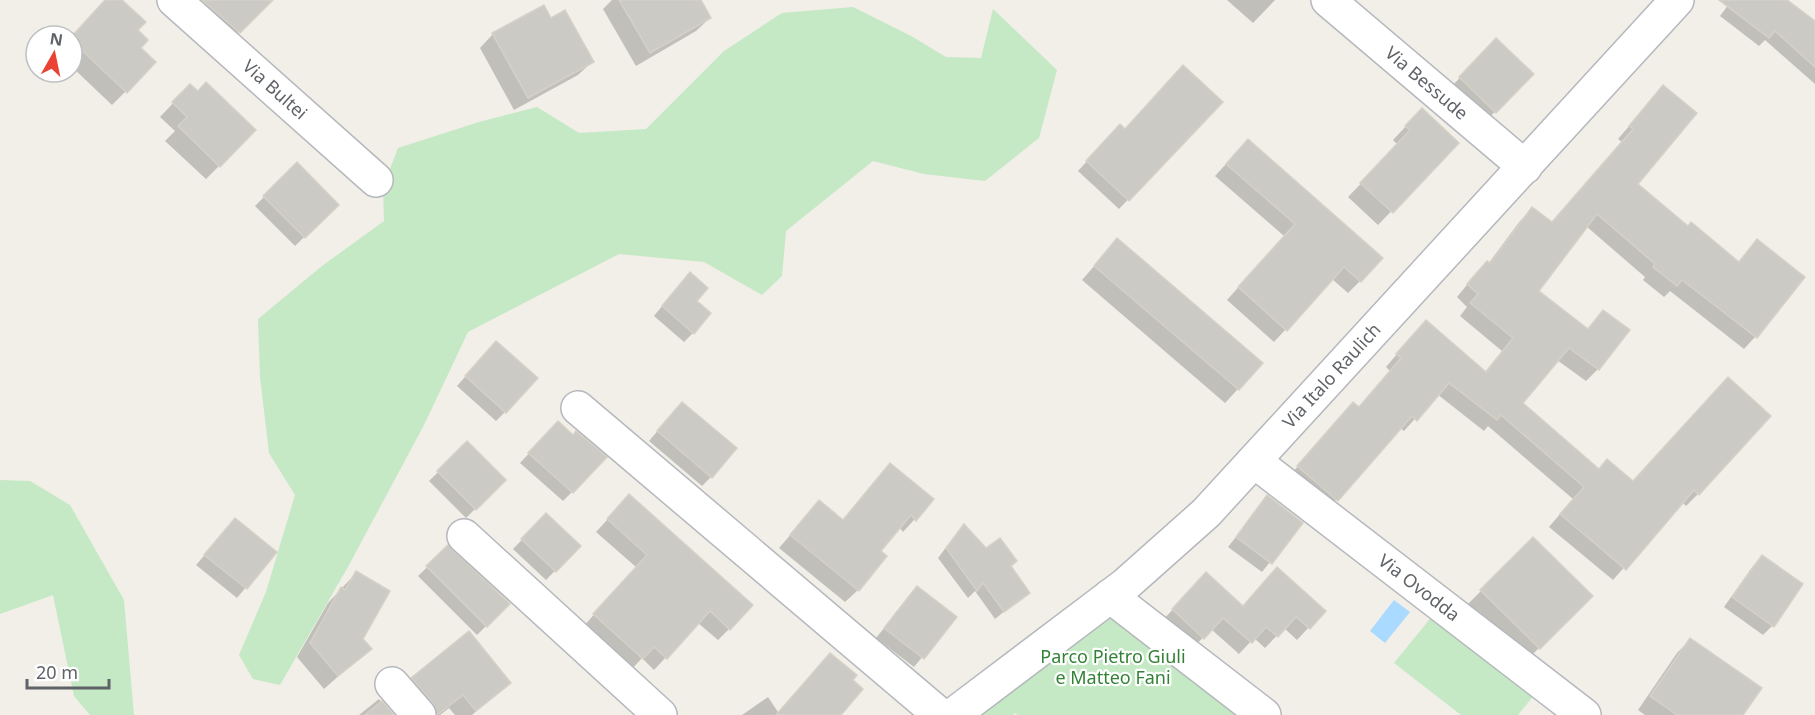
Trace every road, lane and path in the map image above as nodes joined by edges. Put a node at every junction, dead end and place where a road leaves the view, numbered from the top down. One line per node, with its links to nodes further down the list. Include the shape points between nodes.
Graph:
1 (174, 0): 5 (street, Via Bultei)
2 (1328, 0): 4 (street, Via Bessude)
3 (1677, 0): 4 (street, Via Italo Raulich)
4 (1525, 167): 7 (street, Via Italo Raulich)
5 (376, 180)
6 (578, 408): 13 (street)
7 (1254, 461): 9 (street, Via Italo Raulich, via 1179,538); 16 (street, Via Ovodda)
8 (464, 536): 12 (street)
9 (1110, 596): 14 (street, Via Italo Raulich); 15 (street)
10 (392, 684): 11 (street)
11 (418, 715)
12 (660, 715)
13 (940, 715)
14 (953, 715)
15 (1263, 715)
16 (1584, 715)

